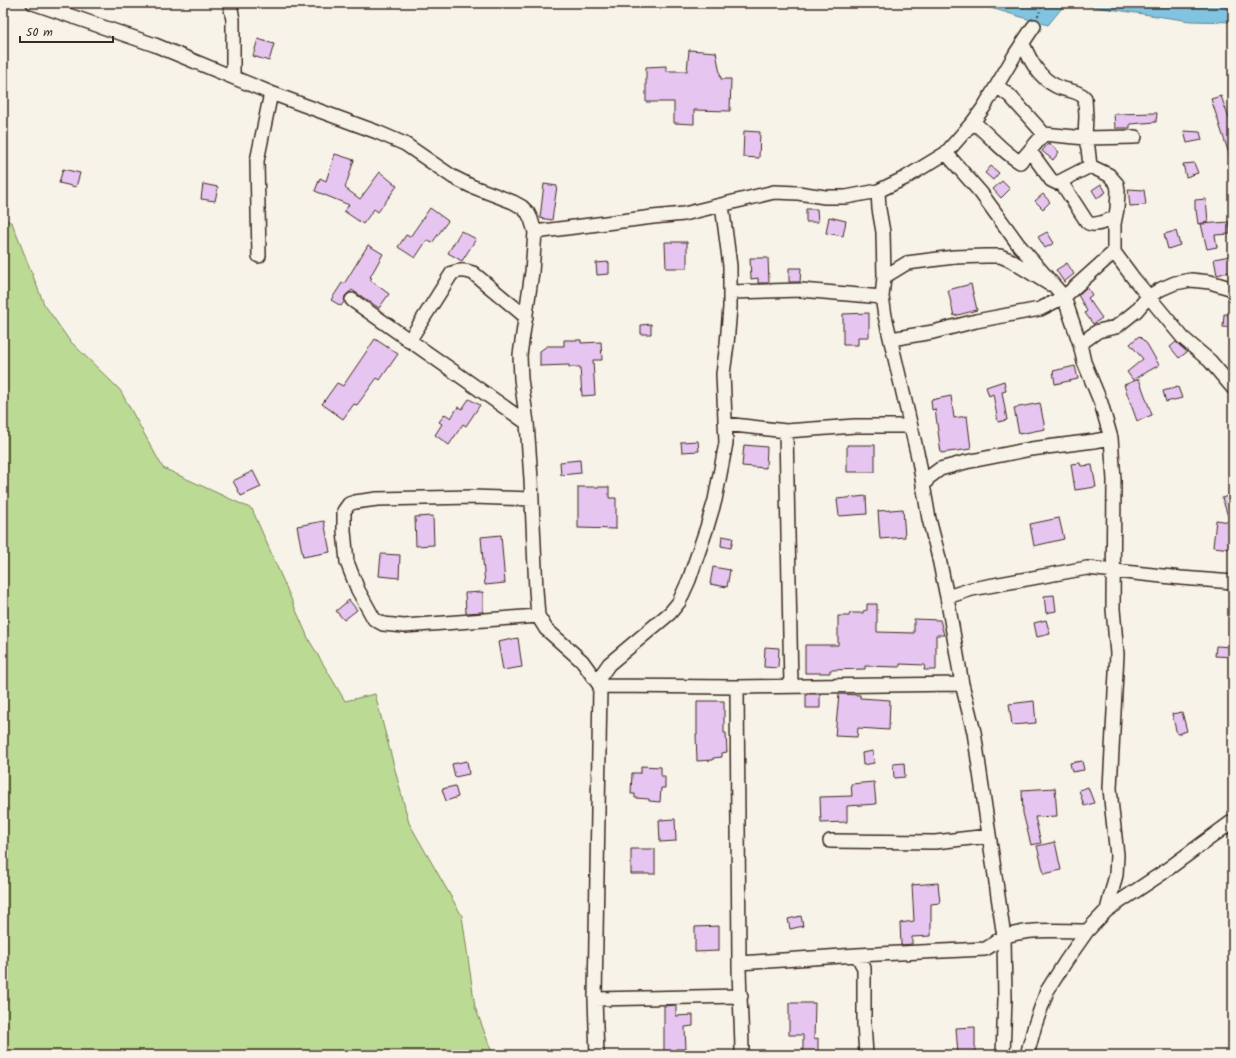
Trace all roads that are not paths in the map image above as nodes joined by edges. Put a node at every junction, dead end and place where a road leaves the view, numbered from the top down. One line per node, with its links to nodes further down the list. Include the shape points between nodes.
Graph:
1 (33, 3): 5 (street, via 155,45)
2 (230, 3): 5 (street, via 233,20)
3 (1034, 26): 4 (street)
4 (1023, 44): 6 (street); 11 (street, via 1038,72 1056,86 1085,98)
5 (233, 76): 7 (street)
6 (997, 86): 8 (street); 9 (street, via 1010,96)
7 (271, 92): 19 (street, via 404,144 453,177 522,207 531,219); 21 (street, via 257,161)
8 (974, 122): 12 (street, via 1004,151 1020,162); 13 (street)
9 (1044, 134): 11 (street); 12 (street)
10 (1135, 137): 11 (street)
11 (1085, 138): 14 (street)
12 (1030, 151): 15 (street, via 1051,180)
13 (946, 153): 16 (street); 23 (street)
14 (1090, 166): 15 (street); 18 (street, via 1109,174 1117,184)
15 (1061, 182): 18 (street, via 1087,222 1095,224)
16 (878, 191): 17 (street, via 846,197 774,192); 22 (street, via 883,232)
17 (722, 205): 19 (street, via 684,214); 25 (street, via 730,266)
18 (1115, 218): 20 (street)
19 (535, 232): 30 (street)
20 (1114, 252): 26 (street); 27 (street)
21 (259, 256)
22 (884, 277): 23 (street, via 907,263 954,257 1000,256 1046,283); 28 (street)
23 (1054, 285): 26 (street)
24 (1233, 290): 27 (street, via 1210,282 1191,280 1175,283)
25 (730, 292): 28 (street, via 801,290); 36 (street, via 723,374)
26 (1064, 296): 31 (street, via 1040,309); 33 (street)
27 (1148, 296): 33 (street, via 1125,321 1116,327 1098,331); 34 (street, via 1183,338 1210,361)
28 (882, 297): 31 (street)
29 (352, 300): 32 (street)
30 (526, 317): 32 (street, via 473,273 459,270 452,273); 35 (street, via 520,361)
31 (891, 339): 37 (street)
32 (409, 341): 35 (street)
33 (1080, 344): 39 (street)
34 (1233, 388)
35 (527, 423): 41 (street)
36 (725, 424): 38 (street); 46 (street, via 726,443 715,500 689,580 679,602 670,613 609,664)
37 (910, 426): 38 (street, via 855,426); 40 (street)
38 (786, 431): 48 (street)
39 (1111, 438): 40 (street, via 1031,449 940,469 928,478); 42 (street, via 1114,480)
40 (923, 488): 44 (street)
41 (532, 499): 45 (street); 45 (street, via 473,497 377,499 355,502 349,504 344,511 344,531 347,562 358,590 374,619 382,624 404,626)
42 (1114, 571): 43 (street); 44 (street, via 1088,568 972,589); 53 (street, via 1113,609 1117,654 1110,788 1118,855)
43 (1233, 582)
44 (947, 597): 47 (street)
45 (538, 616): 46 (street, via 546,629 582,661)
46 (598, 683): 49 (street); 59 (street)
47 (962, 684): 48 (street); 51 (street, via 974,732)
48 (791, 686): 49 (street)
49 (736, 687): 57 (street)
50 (1233, 821): 53 (street)
51 (989, 836): 52 (street, via 935,842); 55 (street)
52 (830, 841)
53 (1107, 910): 54 (street)
54 (1087, 931): 55 (street, via 1035,931); 64 (street, via 1047,991)
55 (1004, 937): 56 (street, via 985,949); 63 (street)
56 (857, 955): 57 (street); 62 (street, via 864,968)
57 (739, 963): 58 (street)
58 (741, 996): 59 (street); 61 (street)
59 (595, 999): 60 (street)
60 (597, 1055)
61 (742, 1055)
62 (866, 1055)
63 (1003, 1055)
64 (1027, 1055)

